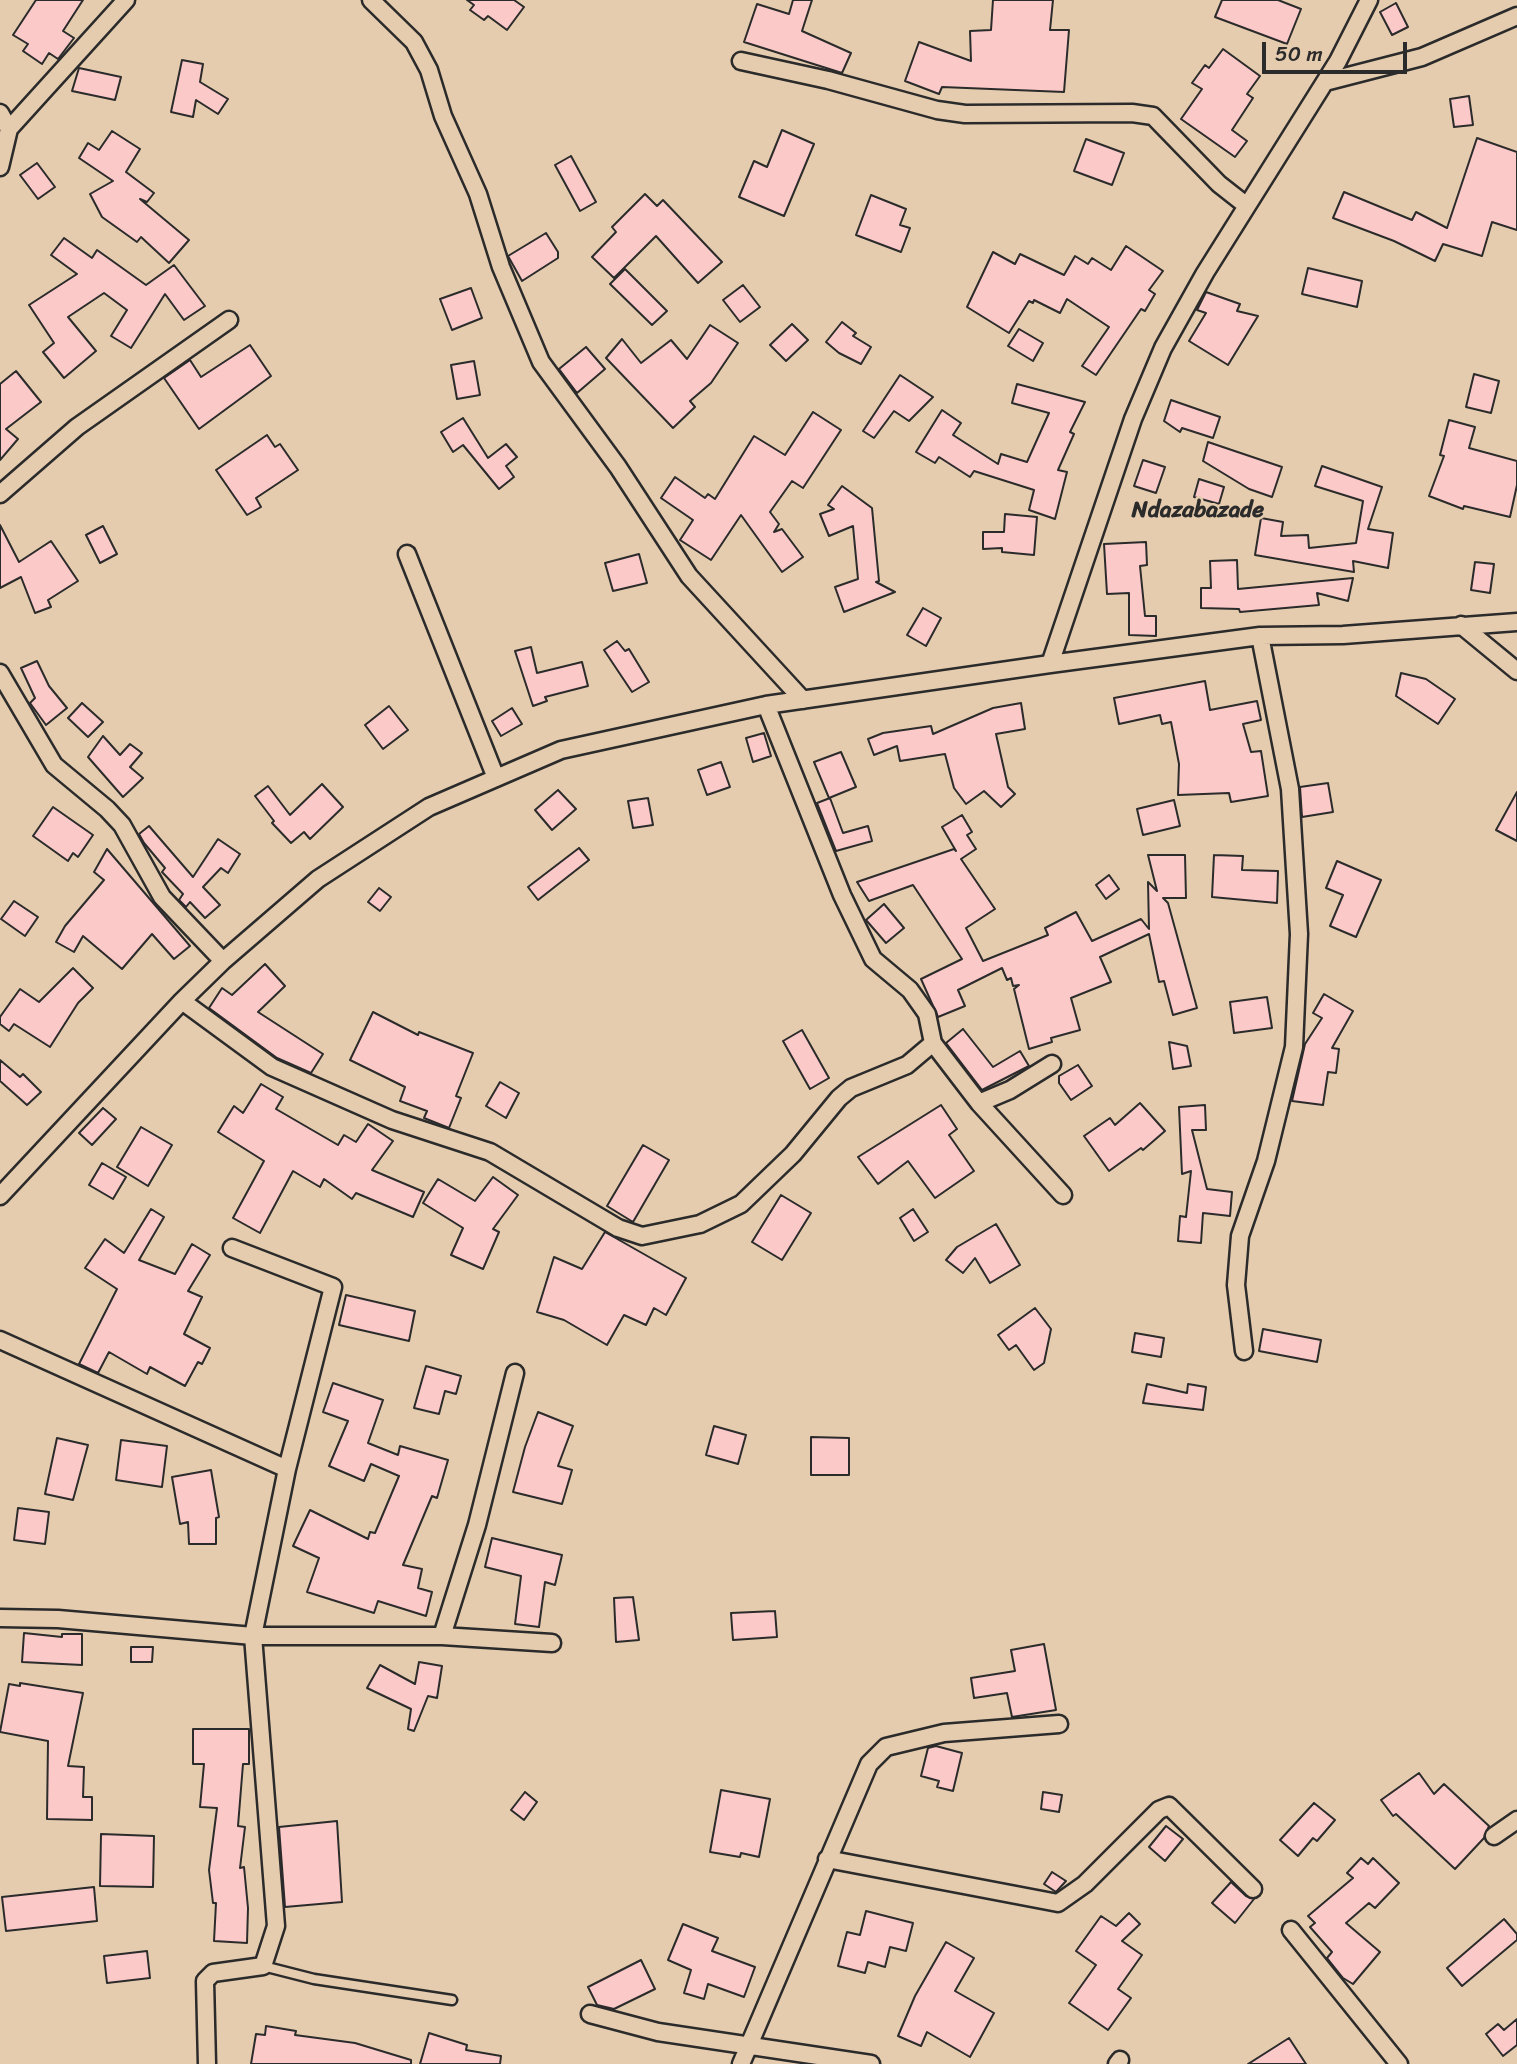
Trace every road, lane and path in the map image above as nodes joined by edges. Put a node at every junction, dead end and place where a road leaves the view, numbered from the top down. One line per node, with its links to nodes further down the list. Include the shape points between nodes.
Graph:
1 (126, 0): 8 (street)
2 (371, 0): 20 (street, via 414,42 429,71 541,362 618,467 689,576)
3 (1369, 0): 6 (street)
4 (1517, 16): 6 (street, via 1422,57)
5 (741, 61): 10 (street, via 965,114 1153,116)
6 (1325, 82): 10 (street)
7 (0, 113): 8 (street)
8 (9, 129): 9 (street)
9 (0, 167)
10 (1247, 206): 17 (street, via 1181,316 1143,395)
11 (229, 320): 12 (street, via 77,427)
12 (0, 494)
13 (407, 554): 22 (street)
14 (1517, 622): 15 (street)
15 (1461, 625): 16 (street, via 1343,635); 18 (street)
16 (1260, 636): 17 (street); 32 (street, via 1290,789 1299,934 1294,1046 1266,1161 1240,1236 1236,1285)
17 (1050, 664): 20 (street)
18 (1517, 671)
19 (0, 673): 23 (street, via 54,765 122,825 162,897)
20 (803, 700): 21 (street)
21 (766, 705): 22 (street, via 561,750); 25 (street, via 836,882 873,959 910,990 927,1014)
22 (496, 778): 23 (street, via 429,807 318,879)
23 (223, 961): 24 (street)
24 (182, 1001): 25 (street, via 272,1067 392,1120 490,1152 618,1228 642,1236 700,1224 741,1204 793,1154 839,1098 851,1088 907,1065); 29 (street)
25 (933, 1043): 27 (street)
26 (1052, 1064): 27 (street)
27 (979, 1103): 28 (street)
28 (1063, 1195)
29 (0, 1196)
30 (232, 1248): 34 (street, via 333,1287)
31 (0, 1340): 34 (street)
32 (1244, 1351)
33 (515, 1373): 37 (street, via 477,1525)
34 (287, 1469): 36 (street)
35 (0, 1618): 36 (street)
36 (253, 1636): 37 (street); 45 (street, via 276,1926)
37 (442, 1636): 38 (street)
38 (552, 1643)
39 (1059, 1724): 42 (street, via 944,1733 886,1747 869,1764)
40 (1517, 1820): 41 (street)
41 (1494, 1836)
42 (827, 1859): 43 (street, via 1058,1903 1084,1884 1159,1810 1169,1806); 48 (street)
43 (1253, 1889)
44 (1291, 1930): 52 (street)
45 (263, 1966): 46 (lane, via 314,1979); 49 (street, via 208,1976 205,1981)
46 (452, 2000)
47 (590, 2014): 48 (street, via 658,2032)
48 (748, 2045): 50 (street); 51 (street)
49 (207, 2064)
50 (741, 2064)
51 (872, 2064)
52 (1399, 2064)

